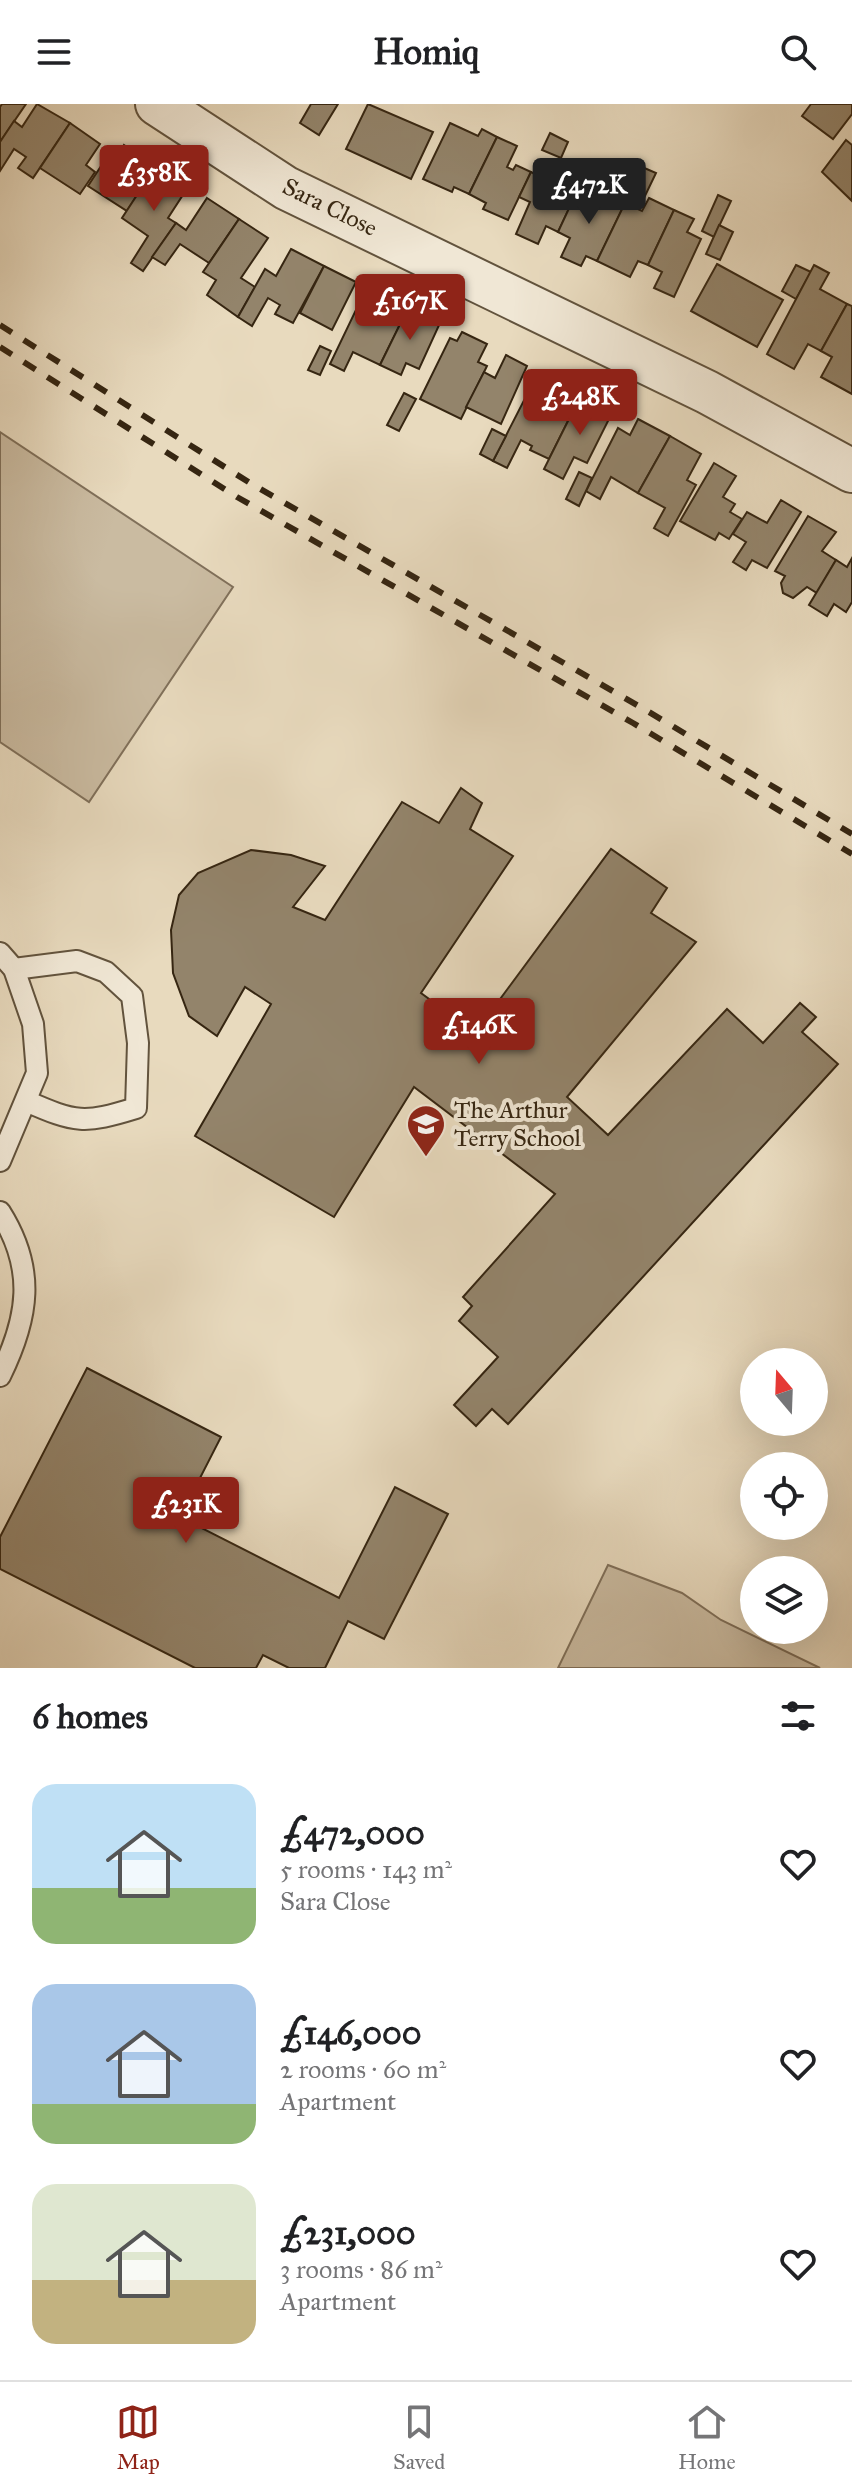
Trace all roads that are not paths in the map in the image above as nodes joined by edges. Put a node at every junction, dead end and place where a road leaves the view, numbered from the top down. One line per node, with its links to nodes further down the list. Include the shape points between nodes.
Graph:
1 (157, 104): 2 (street, Sara Close, via 286,188 707,392)
2 (852, 471)
3 (0, 953): 4 (lane)
4 (14, 969): 5 (lane, via 33,1024 37,1073); 5 (lane, via 77,961 106,972 132,996 138,1043 136,1108 95,1121 68,1119)
5 (26, 1101): 6 (lane)
6 (0, 1161)
7 (0, 1212): 8 (lane, via 15,1236 26,1303)
8 (0, 1376)

